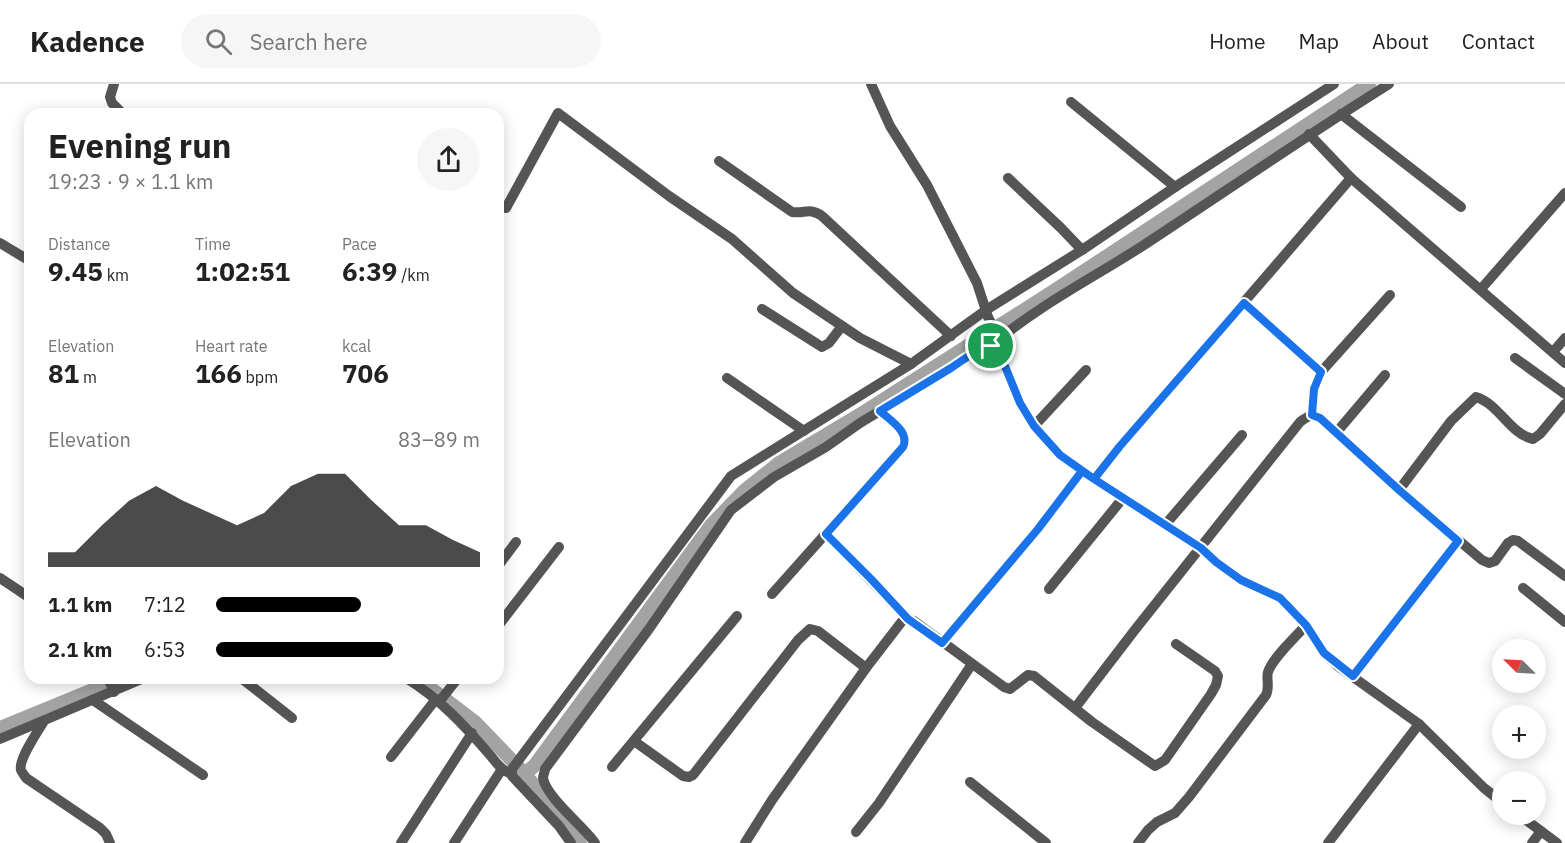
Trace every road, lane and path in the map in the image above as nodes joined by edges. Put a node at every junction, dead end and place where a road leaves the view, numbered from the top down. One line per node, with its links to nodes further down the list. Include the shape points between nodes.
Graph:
1 (114, 84): 6 (street, via 110,97)
2 (871, 84): 23 (street, via 977,283)
3 (1334, 84): 12 (street)
4 (1389, 84): 7 (street)
5 (1071, 102): 12 (street)
6 (117, 108)
7 (1341, 114): 8 (street); 15 (street)
8 (1309, 134): 11 (street); 27 (street)
9 (719, 161): 25 (street, via 792,212 810,210 822,216)
10 (1008, 178): 17 (street)
11 (1351, 178): 19 (street); 21 (street)
12 (1175, 187): 17 (street)
13 (1565, 193): 19 (street)
14 (506, 207): 24 (street, via 558,113 732,239 793,293)
15 (1461, 207)
16 (0, 243): 18 (street)
17 (1082, 250): 23 (street)
18 (24, 257)
19 (1481, 289): 28 (street)
20 (1390, 295): 33 (street)
21 (1244, 303): 33 (street); 45 (street)
22 (762, 309): 24 (street, via 822,346)
23 (987, 313): 25 (street); 27 (street)
24 (842, 326): 31 (street)
25 (951, 336): 31 (street)
26 (1565, 338): 28 (street)
27 (995, 339): 38 (street); 40 (street, via 1020,403)
28 (1553, 352): 30 (street)
29 (1515, 358): 36 (street)
30 (1565, 363)
31 (911, 364): 41 (street)
32 (1086, 370): 40 (street)
33 (1321, 372): 39 (street, via 1314,389)
34 (1385, 375): 42 (street)
35 (726, 378): 41 (street)
36 (1565, 394)
37 (1565, 404): 46 (street, via 1533,439 1476,397 1451,421)
38 (880, 411): 49 (street, via 904,435 903,447); 97 (street, via 774,477 731,510 545,769 543,778 549,789)
39 (1312, 415): 42 (street); 53 (street, via 1300,422)
40 (1034, 426): 44 (street, via 1060,455)
41 (804, 431): 86 (street, via 731,476)
42 (1336, 433): 46 (street)
43 (1242, 435): 48 (street)
44 (1082, 471): 45 (street); 66 (street)
45 (1094, 479): 47 (street)
46 (1399, 490): 50 (street)
47 (1123, 498): 48 (street); 58 (street)
48 (1165, 525): 53 (street)
49 (826, 534): 60 (street); 63 (street)
50 (1458, 541): 55 (street, via 1489,563 1508,543 1518,541); 70 (street)
51 (516, 542): 54 (street)
52 (559, 547): 62 (street)
53 (1201, 548): 65 (street, via 1241,580 1280,598); 77 (street)
54 (504, 558)
55 (1565, 576)
56 (0, 578): 59 (street)
57 (1523, 588): 64 (street)
58 (1049, 589)
59 (24, 594)
60 (772, 594)
61 (737, 616): 83 (street)
62 (504, 618)
63 (908, 619): 66 (street); 69 (street, via 898,624)
64 (1565, 622)
65 (1306, 625): 70 (street, via 1324,653); 100 (street, via 1271,666 1266,695 1189,797 1176,813 1157,822)
66 (942, 643): 68 (street)
67 (1176, 644): 77 (street, via 1218,676 1211,694 1160,764 1155,766 1147,761)
68 (972, 664): 77 (street, via 1010,689 1028,675 1034,676); 92 (street)
69 (866, 668): 83 (street, via 810,629 693,775 683,776); 98 (street)
70 (1353, 676): 80 (street)
71 (249, 684): 78 (street)
72 (419, 684): 75 (street)
73 (453, 684): 75 (street)
74 (111, 685): 76 (street)
75 (441, 698): 81 (street); 84 (street)
76 (93, 700): 79 (street); 87 (street)
77 (1075, 708)
78 (292, 718)
79 (44, 721): 82 (street); 93 (street, via 25,755 21,772 100,828)
80 (1419, 724): 89 (street); 101 (street)
81 (472, 734): 86 (street); 94 (street)
82 (0, 739)
83 (634, 741): 85 (street)
84 (391, 757)
85 (612, 767)
86 (508, 770): 95 (street); 96 (street)
87 (203, 775)
88 (970, 782): 99 (street)
89 (1492, 794)
90 (1533, 825): 91 (street)
91 (1541, 831): 102 (street); 103 (street)
92 (856, 832)
93 (110, 843)
94 (400, 843)
95 (453, 843)
96 (571, 843)
97 (594, 843)
98 (745, 843)
99 (1046, 843)
100 (1138, 843)
101 (1328, 843)
102 (1532, 843)
103 (1557, 843)

